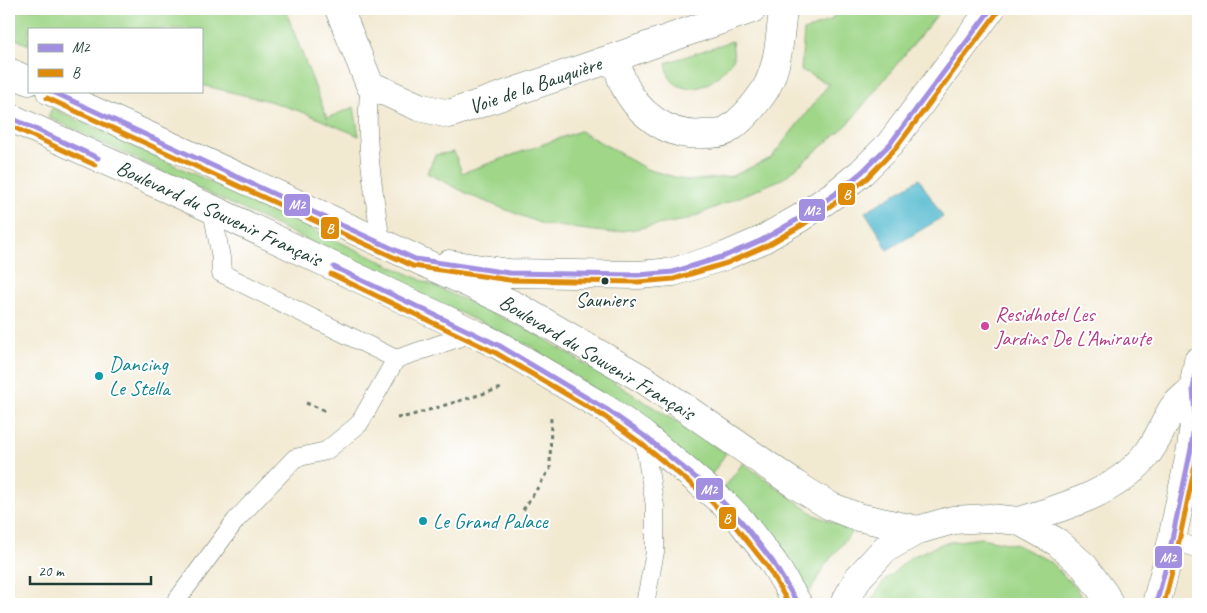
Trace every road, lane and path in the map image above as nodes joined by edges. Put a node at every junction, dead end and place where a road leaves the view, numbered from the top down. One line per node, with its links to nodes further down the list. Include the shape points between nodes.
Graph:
1 (340, 9): 8 (main road)
2 (752, 9): 5 (main road)
3 (783, 9): 5 (main road, Voie de la Bauquière, via 777,56 765,89 747,114 725,132 694,135 671,130 656,122 635,105 621,79)
4 (991, 9): 13 (main road, via 890,144 862,172 800,218 726,256 673,272 620,276 509,273)
5 (616, 57): 8 (main road, Voie de la Bauquière, via 449,114 419,108)
6 (9, 72): 7 (main road)
7 (28, 81)
8 (370, 85): 12 (lane, via 367,108 371,166)
9 (52, 92): 12 (main road, Boulevard du Souvenir Français)
10 (9, 117): 11 (main road, Boulevard du Souvenir Français)
11 (212, 209): 14 (main road, Boulevard du Souvenir Français); 15 (lane, via 221,273)
12 (381, 243): 13 (main road, Boulevard du Souvenir Français)
13 (416, 259): 26 (main road, Boulevard du Souvenir Français, via 518,308 630,372 830,506 867,519)
14 (472, 333): 15 (lane); 22 (main road, Boulevard du Souvenir Français, via 500,346 609,411)
15 (396, 359): 21 (lane)
16 (1198, 361): 18 (main road)
17 (509, 386): 21 (path, via 409,416)
18 (1193, 389): 23 (main road); 25 (main road, via 1174,407 1145,458 1129,472 1104,490 1062,508)
19 (306, 403): 21 (path)
20 (551, 410): 24 (path, via 550,469)
21 (360, 424): 29 (lane, via 326,451 295,458 236,520)
22 (642, 435): 30 (lane, via 655,506 655,552); 31 (main road, Boulevard du Souvenir Français, via 711,490 741,521 773,562)
23 (1194, 450): 27 (main road)
24 (524, 510)
25 (1019, 521): 26 (main road, via 989,518 953,520); 33 (main road, via 1057,542 1084,566)
26 (918, 530): 32 (main road, via 885,549 859,577)
27 (1172, 539): 28 (lane); 34 (main road)
28 (1198, 549)
29 (174, 604)
30 (645, 604)
31 (798, 604)
32 (844, 604)
33 (1109, 604)
34 (1156, 604)

